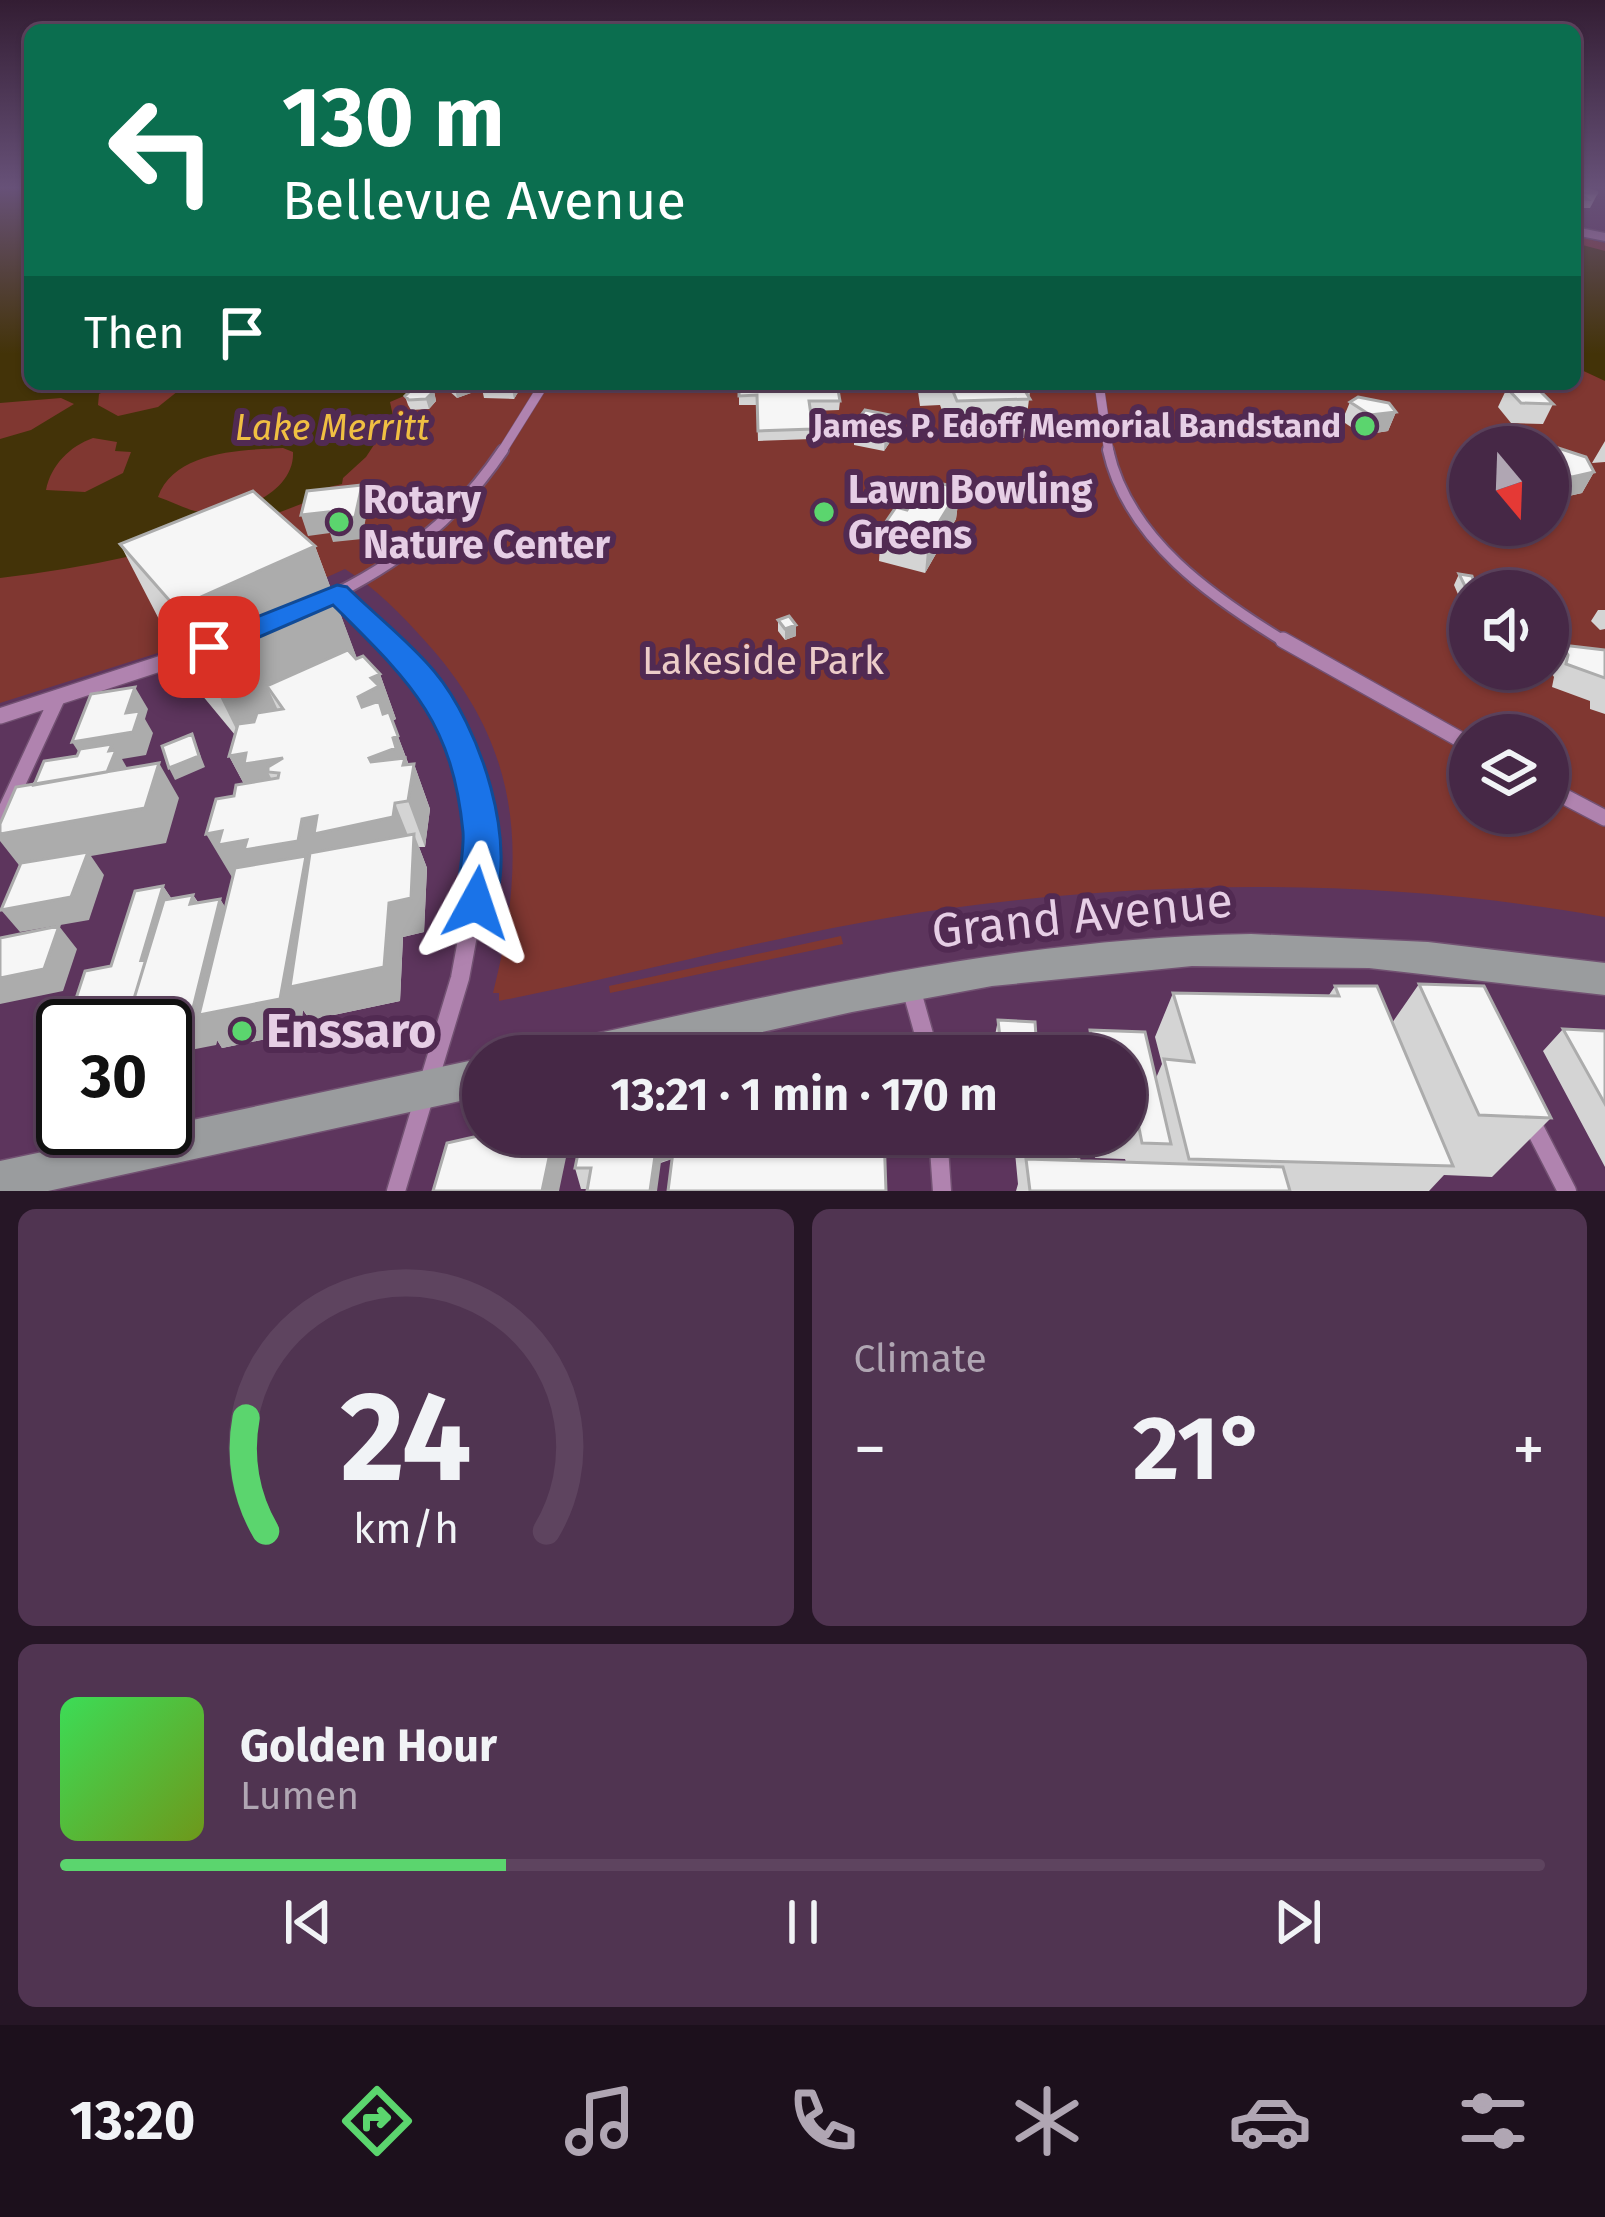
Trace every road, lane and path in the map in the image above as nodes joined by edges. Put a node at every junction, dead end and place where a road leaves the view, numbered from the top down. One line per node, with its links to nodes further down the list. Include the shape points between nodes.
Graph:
1 (540, 390): 3 (street, via 456,514)
2 (1099, 390): 8 (street, via 1121,492 1160,547 1244,613)
3 (337, 593): 4 (street); 17 (street, via 442,704 477,806 482,850 469,953)
4 (311, 605)
5 (209, 647): 6 (street)
6 (56, 701): 7 (street); 11 (street)
7 (0, 716)
8 (1449, 733)
9 (1569, 799): 10 (street)
10 (1605, 818)
11 (0, 822)
12 (1605, 980): 13 (main road, Grand Avenue, via 1294,950 1137,953)
13 (910, 985): 14 (main road, Grand Avenue); 15 (street)
14 (675, 1035)
15 (924, 1035)
16 (462, 1081): 17 (main road)
17 (426, 1089): 20 (main road); 21 (street)
18 (1518, 1094): 23 (street)
19 (939, 1155): 22 (street)
20 (0, 1181)
21 (396, 1191)
22 (942, 1191)
23 (1567, 1191)

